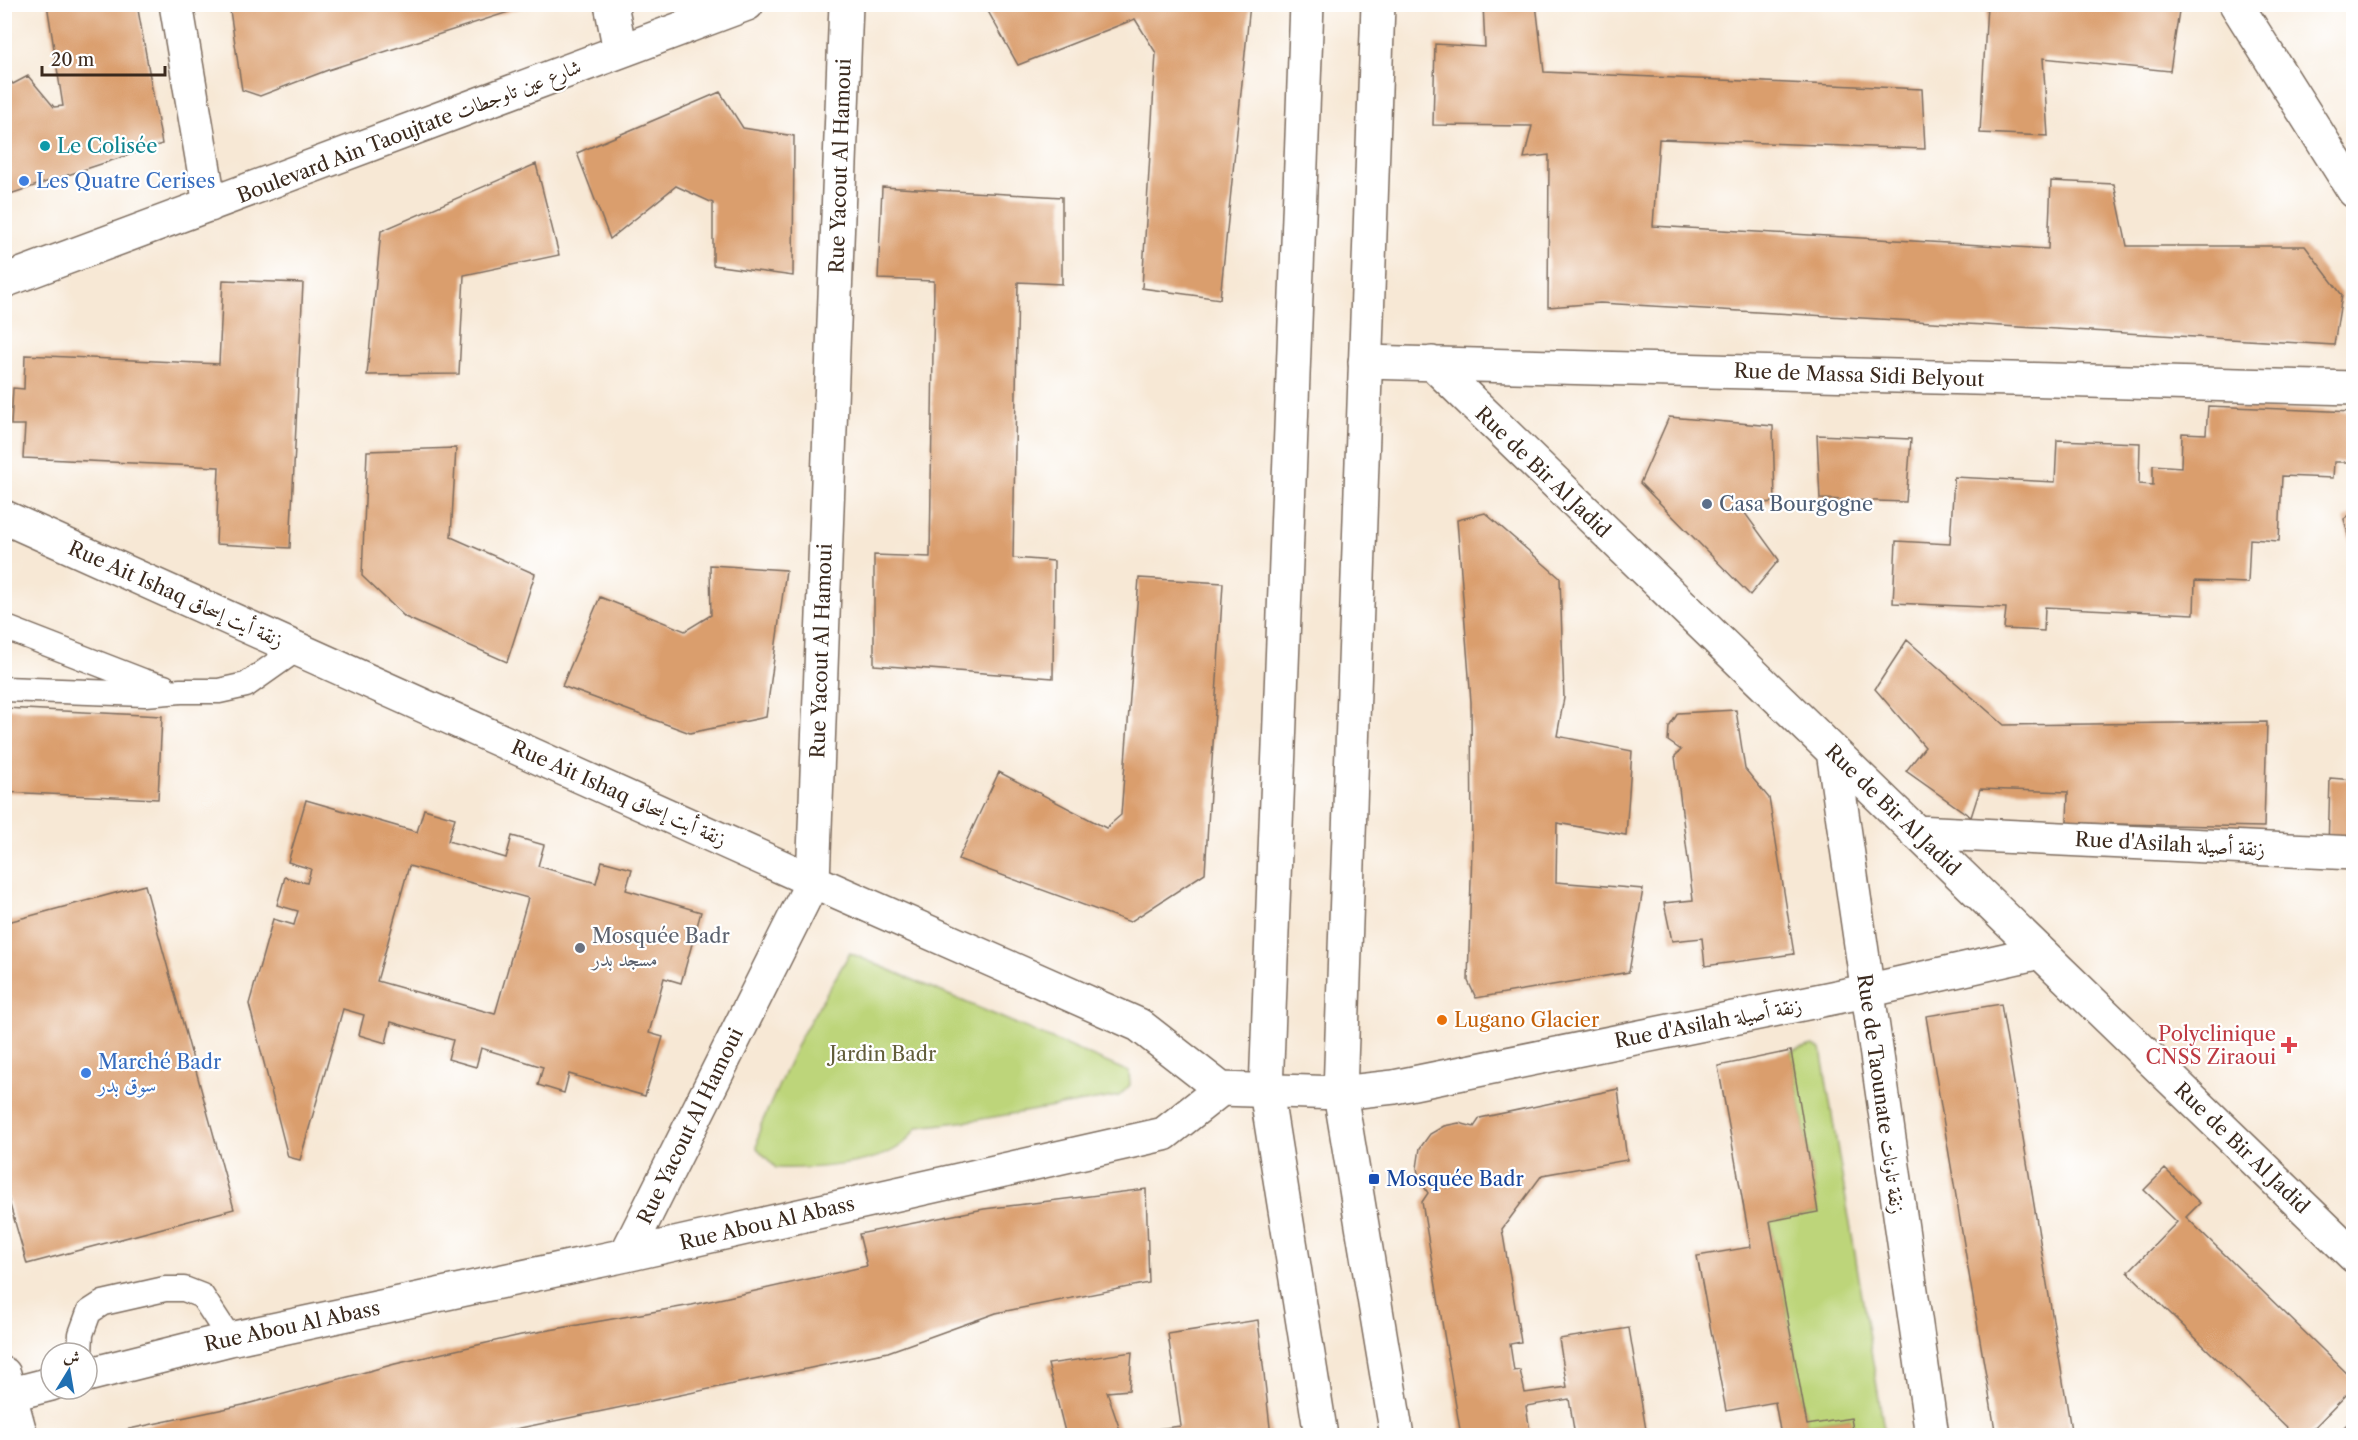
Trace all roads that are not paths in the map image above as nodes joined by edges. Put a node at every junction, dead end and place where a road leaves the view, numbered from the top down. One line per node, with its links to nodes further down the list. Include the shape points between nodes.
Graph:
1 (176, 4): 10 (street)
2 (611, 4): 8 (street)
3 (747, 4): 8 (street, Boulevard Ain Taoujtate شارع عين تاوجطات)
4 (846, 4): 23 (street, Rue Yacout Al Hamoui)
5 (1307, 4): 27 (street)
6 (1378, 4): 12 (street)
7 (2236, 4): 9 (street)
8 (621, 51): 10 (street, Boulevard Ain Taoujtate شارع عين تاوجطات)
9 (2354, 191)
10 (210, 206): 11 (street, Boulevard Ain Taoujtate شارع عين تاوجطات)
11 (4, 281)
12 (1365, 362): 13 (street, Rue de Massa Sidi Belyout); 28 (street)
13 (1432, 363): 14 (street, Rue de Massa Sidi Belyout); 20 (street, Rue de Bir Al Jadid)
14 (2354, 388)
15 (4, 517): 17 (street, Rue Ait Ishaq زنقة أيت إسحاق)
16 (4, 627): 19 (lane, via 143,681)
17 (297, 649): 19 (lane, via 246,685 219,691); 23 (street, Rue Ait Ishaq زنقة أيت إسحاق)
18 (4, 689): 19 (lane, via 145,694)
19 (181, 691)
20 (1833, 751): 21 (street, Rue de Bir Al Jadid); 25 (street, Rue de Taounate زنقة تاونات)
21 (1915, 832): 22 (street, Rue d'Asilah زنقة أصيلة); 24 (street, Rue de Bir Al Jadid)
22 (2354, 853)
23 (813, 881): 26 (street, Rue Ait Ishaq زنقة أيت إسحاق, via 1139,1025); 29 (street, Rue Yacout Al Hamoui)
24 (2040, 952): 25 (street, Rue d'Asilah زنقة أصيلة); 30 (street, Rue de Bir Al Jadid)
25 (1866, 991): 28 (street, Rue d'Asilah زنقة أصيلة, via 1394,1087); 39 (street, Rue de Taounate زنقة تاونات)
26 (1221, 1089): 27 (street, Rue d'Asilah زنقة أصيلة); 29 (street, Rue Abou Al Abass, via 1164,1134)
27 (1266, 1091): 28 (street, Rue d'Asilah زنقة أصيلة); 37 (street)
28 (1340, 1093): 38 (street)
29 (626, 1255): 31 (street, Rue Abou Al Abass)
30 (2354, 1256)
31 (230, 1339): 32 (lane, via 202,1296 184,1289 165,1289 103,1303 89,1312); 33 (street, Rue Abou Al Abass)
32 (81, 1341)
33 (99, 1371)
34 (39, 1385): 35 (street)
35 (6, 1389): 36 (street)
36 (21, 1436)
37 (1321, 1436)
38 (1396, 1436)
39 (1932, 1436)

